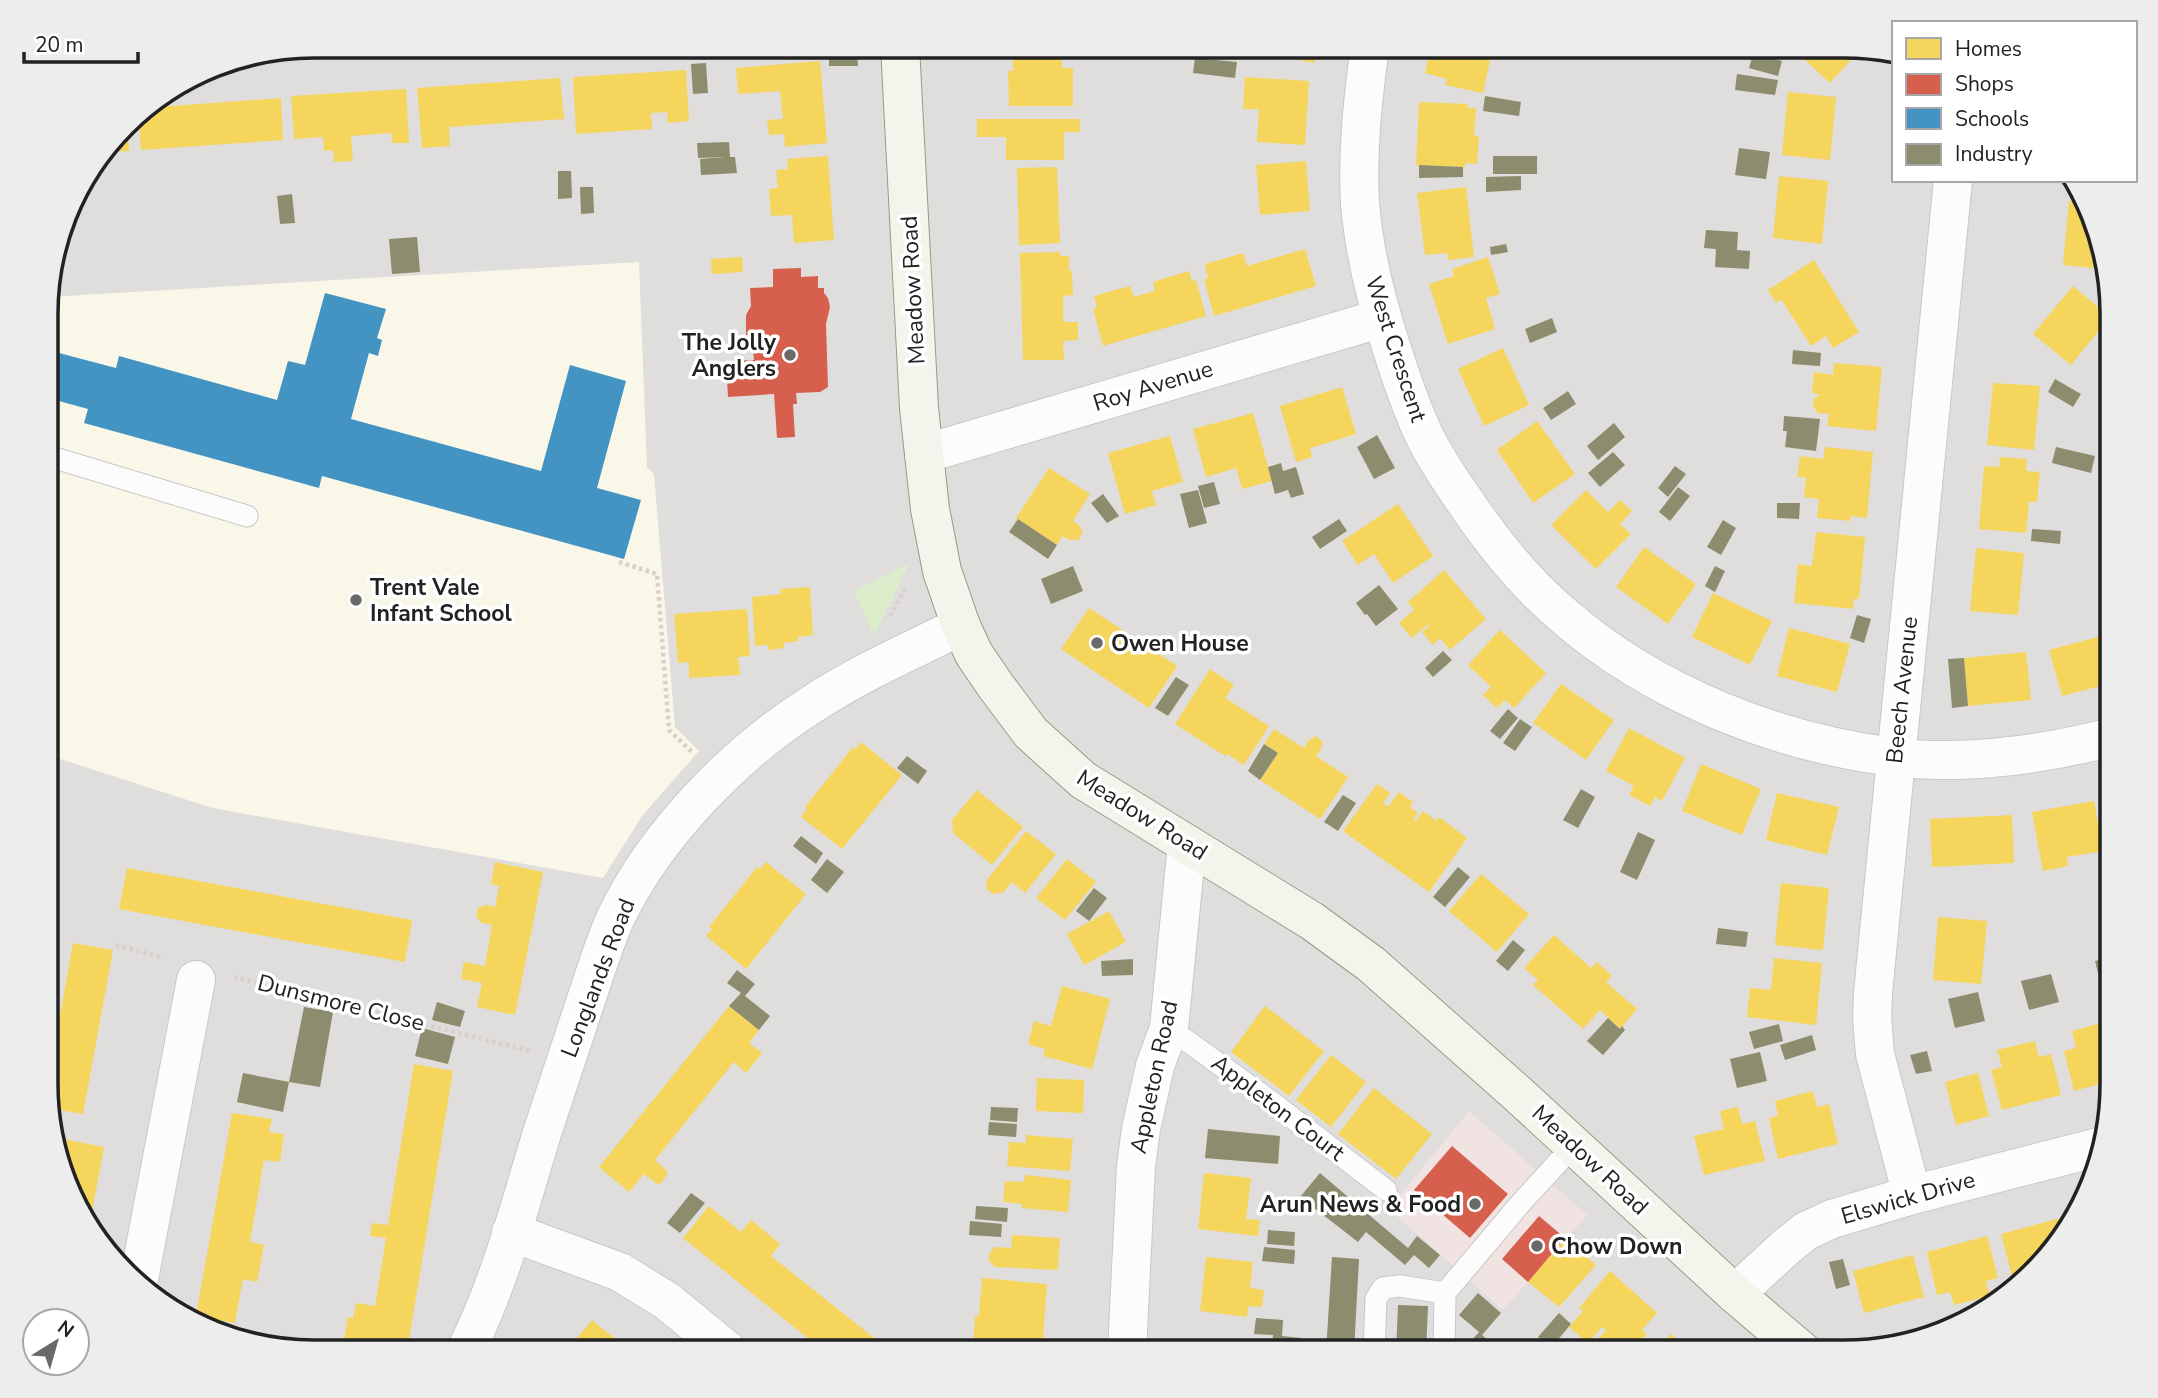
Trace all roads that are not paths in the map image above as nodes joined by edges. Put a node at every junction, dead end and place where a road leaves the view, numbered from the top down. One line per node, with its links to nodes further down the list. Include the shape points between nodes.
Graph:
1 (901, 58): 5 (street, Meadow Road)
2 (1368, 58): 4 (street, West Crescent, via 1359,182 1367,256)
3 (1953, 182): 10 (street, Beech Avenue)
4 (1382, 318): 5 (street, Roy Avenue); 10 (street, West Crescent, via 1407,397 1427,440 1488,536 1562,615 1640,671 1736,717 1814,743)
5 (924, 454): 8 (street, Meadow Road, via 942,571)
6 (58, 460): 7 (lane)
7 (247, 516)
8 (961, 626): 11 (street, Meadow Road, via 995,685 1031,733 1064,765 1101,793); 18 (street, Longlands Road, via 812,704 751,748 685,814 660,847 616,917)
9 (2100, 740): 10 (street, West Crescent, via 2005,757)
10 (1896, 758): 17 (street, Beech Avenue, via 1872,1017 1875,1055)
11 (1187, 844): 13 (street, Appleton Road); 14 (street, Meadow Road, via 1312,921 1371,964)
12 (199, 972): 19 (street)
13 (1169, 1028): 16 (lane, Appleton Court); 24 (street, Appleton Road, via 1155,1066 1136,1166)
14 (1574, 1145): 20 (lane); 21 (street, Meadow Road)
15 (2092, 1149): 17 (street, Elswick Drive)
16 (1386, 1190)
17 (1912, 1195): 21 (street, Elswick Drive, via 1806,1231)
18 (511, 1232): 22 (street, Longlands Road); 23 (street, via 621,1272 667,1301)
19 (140, 1272)
20 (1445, 1293): 25 (lane, via 1383,1288 1376,1298); 26 (lane)
21 (1735, 1294): 27 (street, Meadow Road)
22 (471, 1340)
23 (714, 1340)
24 (1128, 1340)
25 (1374, 1340)
26 (1444, 1340)
27 (1789, 1340)

